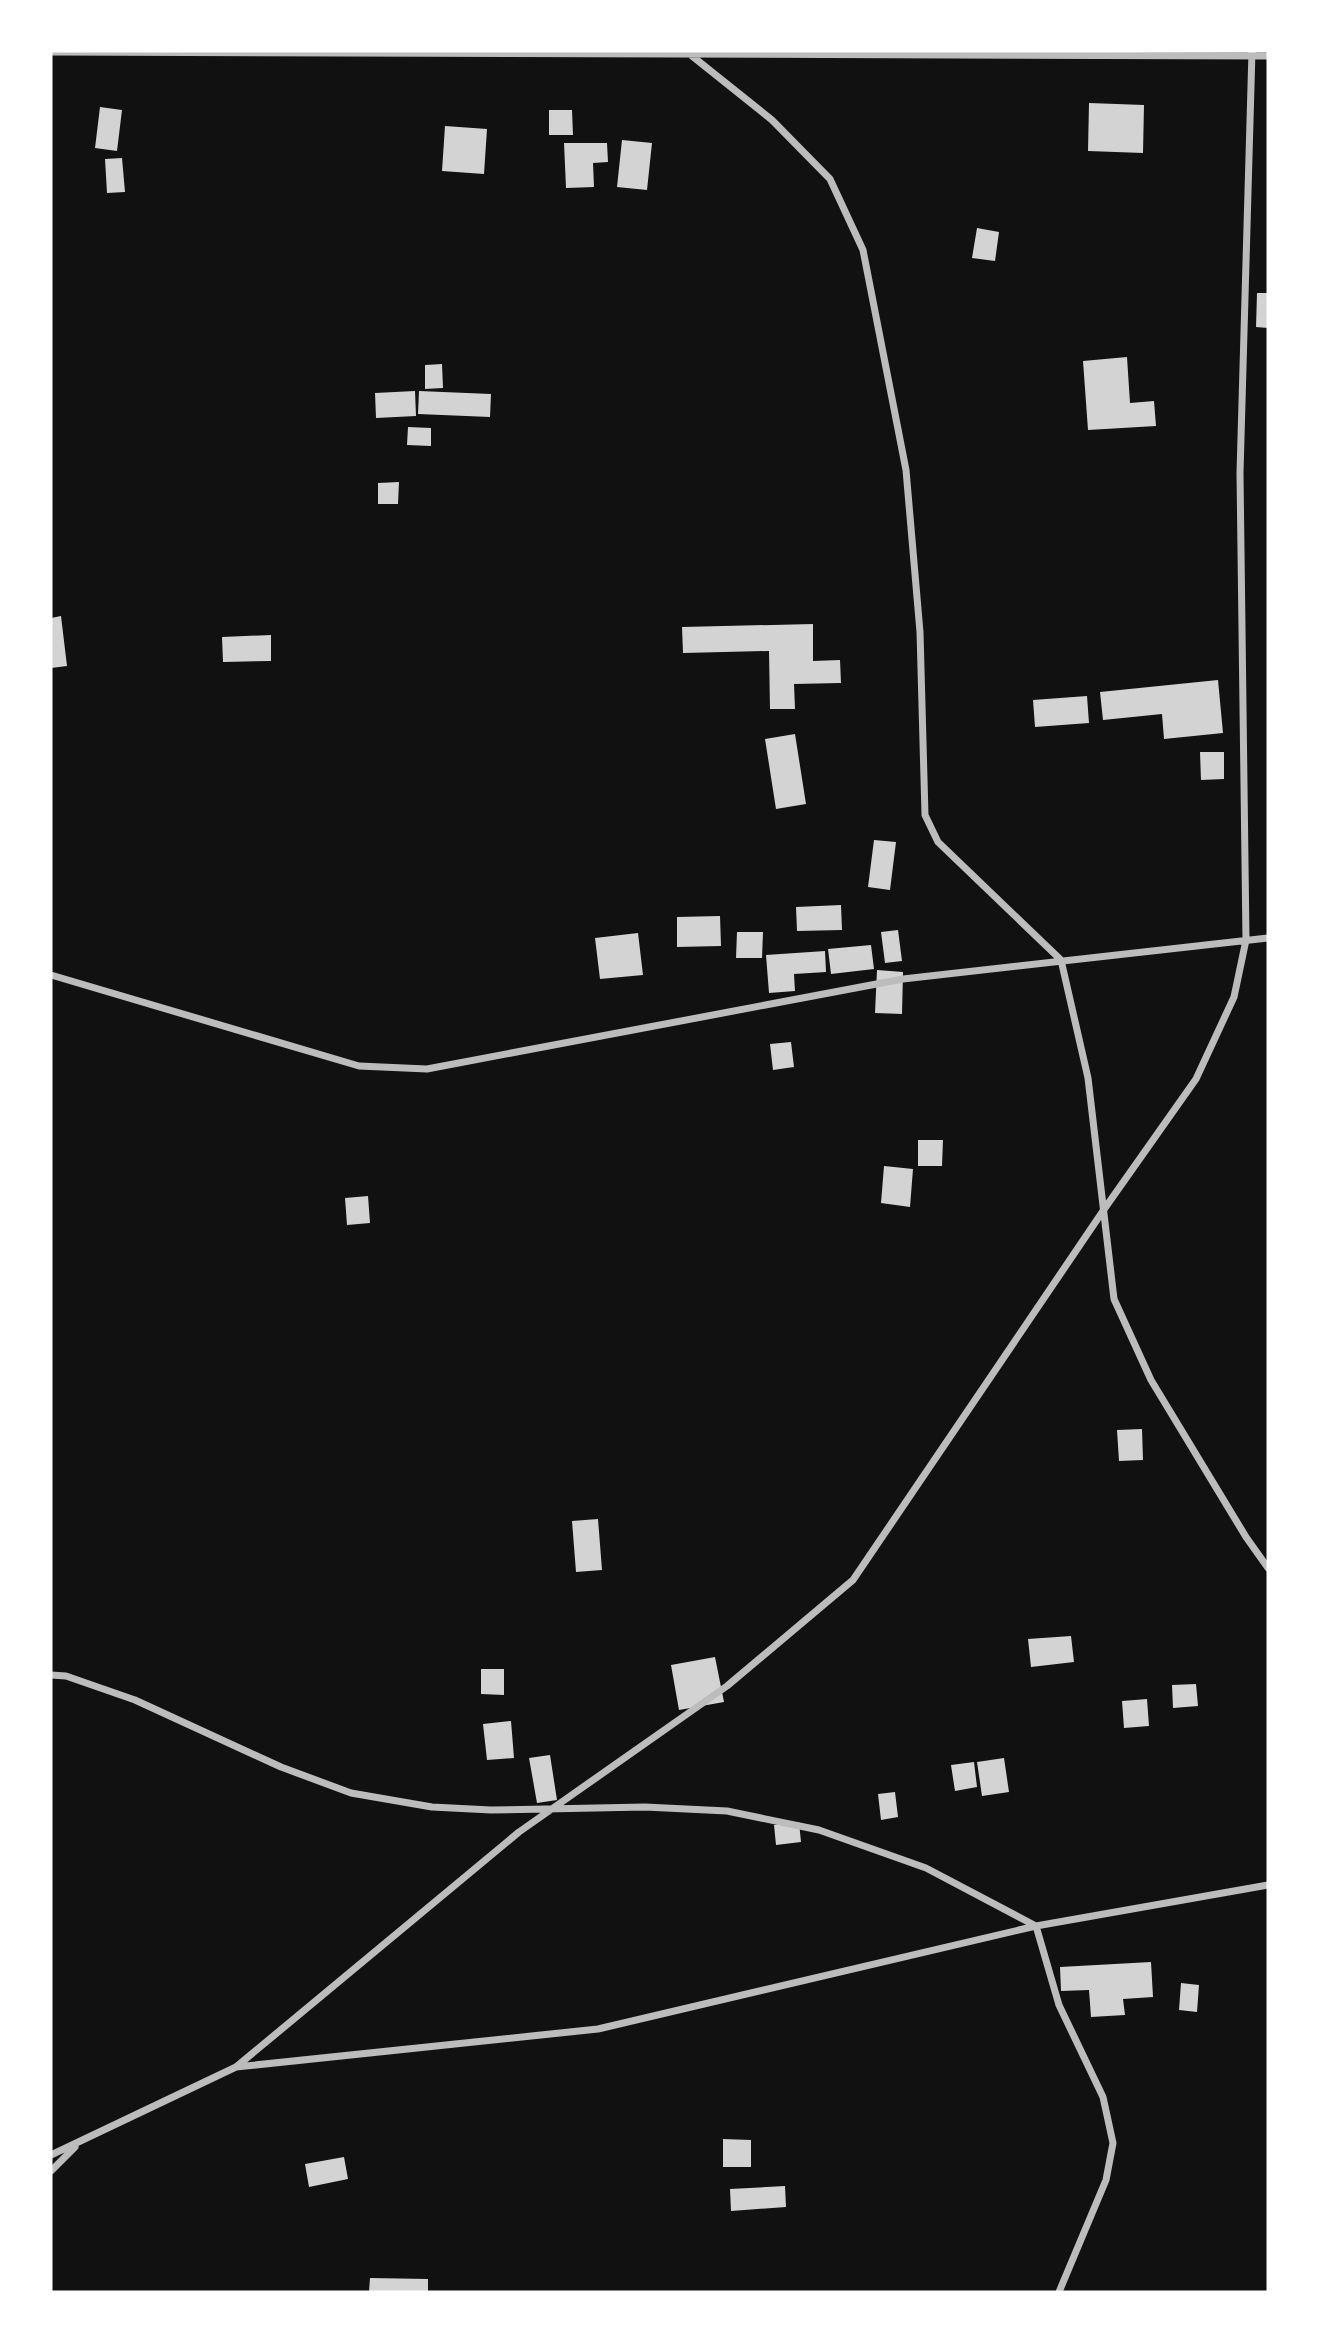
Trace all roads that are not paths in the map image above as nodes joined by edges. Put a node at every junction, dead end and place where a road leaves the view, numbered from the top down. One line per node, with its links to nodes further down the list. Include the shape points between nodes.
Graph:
1 (51, 52): 3 (street)
2 (1252, 53): 3 (street); 4 (street); 6 (street, via 1240,473)
3 (692, 56): 7 (street, via 772,120 830,179 863,250 906,470 920,632 925,815 938,842)
4 (1268, 56)
5 (1268, 938): 6 (street)
6 (1246, 940): 7 (street); 9 (street, via 1234,998 1196,1079)
7 (1061, 960): 8 (street, via 903,979 427,1069 359,1066); 9 (street, via 1087,1078)
8 (51, 975)
9 (1105, 1208): 10 (street, via 1114,1299 1151,1380); 12 (street, via 853,1580 727,1686)
10 (1268, 1568)
11 (51, 1675): 12 (street, via 135,1700 281,1768 351,1793 432,1807)
12 (555, 1807): 14 (street, via 727,1811 819,1830 926,1868); 15 (street)
13 (1268, 1885): 14 (street)
14 (1036, 1926): 15 (street, via 598,2029); 19 (street, via 1059,2005 1103,2098 1113,2143 1106,2180)
15 (236, 2067): 16 (street)
16 (80, 2141): 17 (street); 18 (street)
17 (51, 2155)
18 (51, 2171)
19 (1059, 2292)

